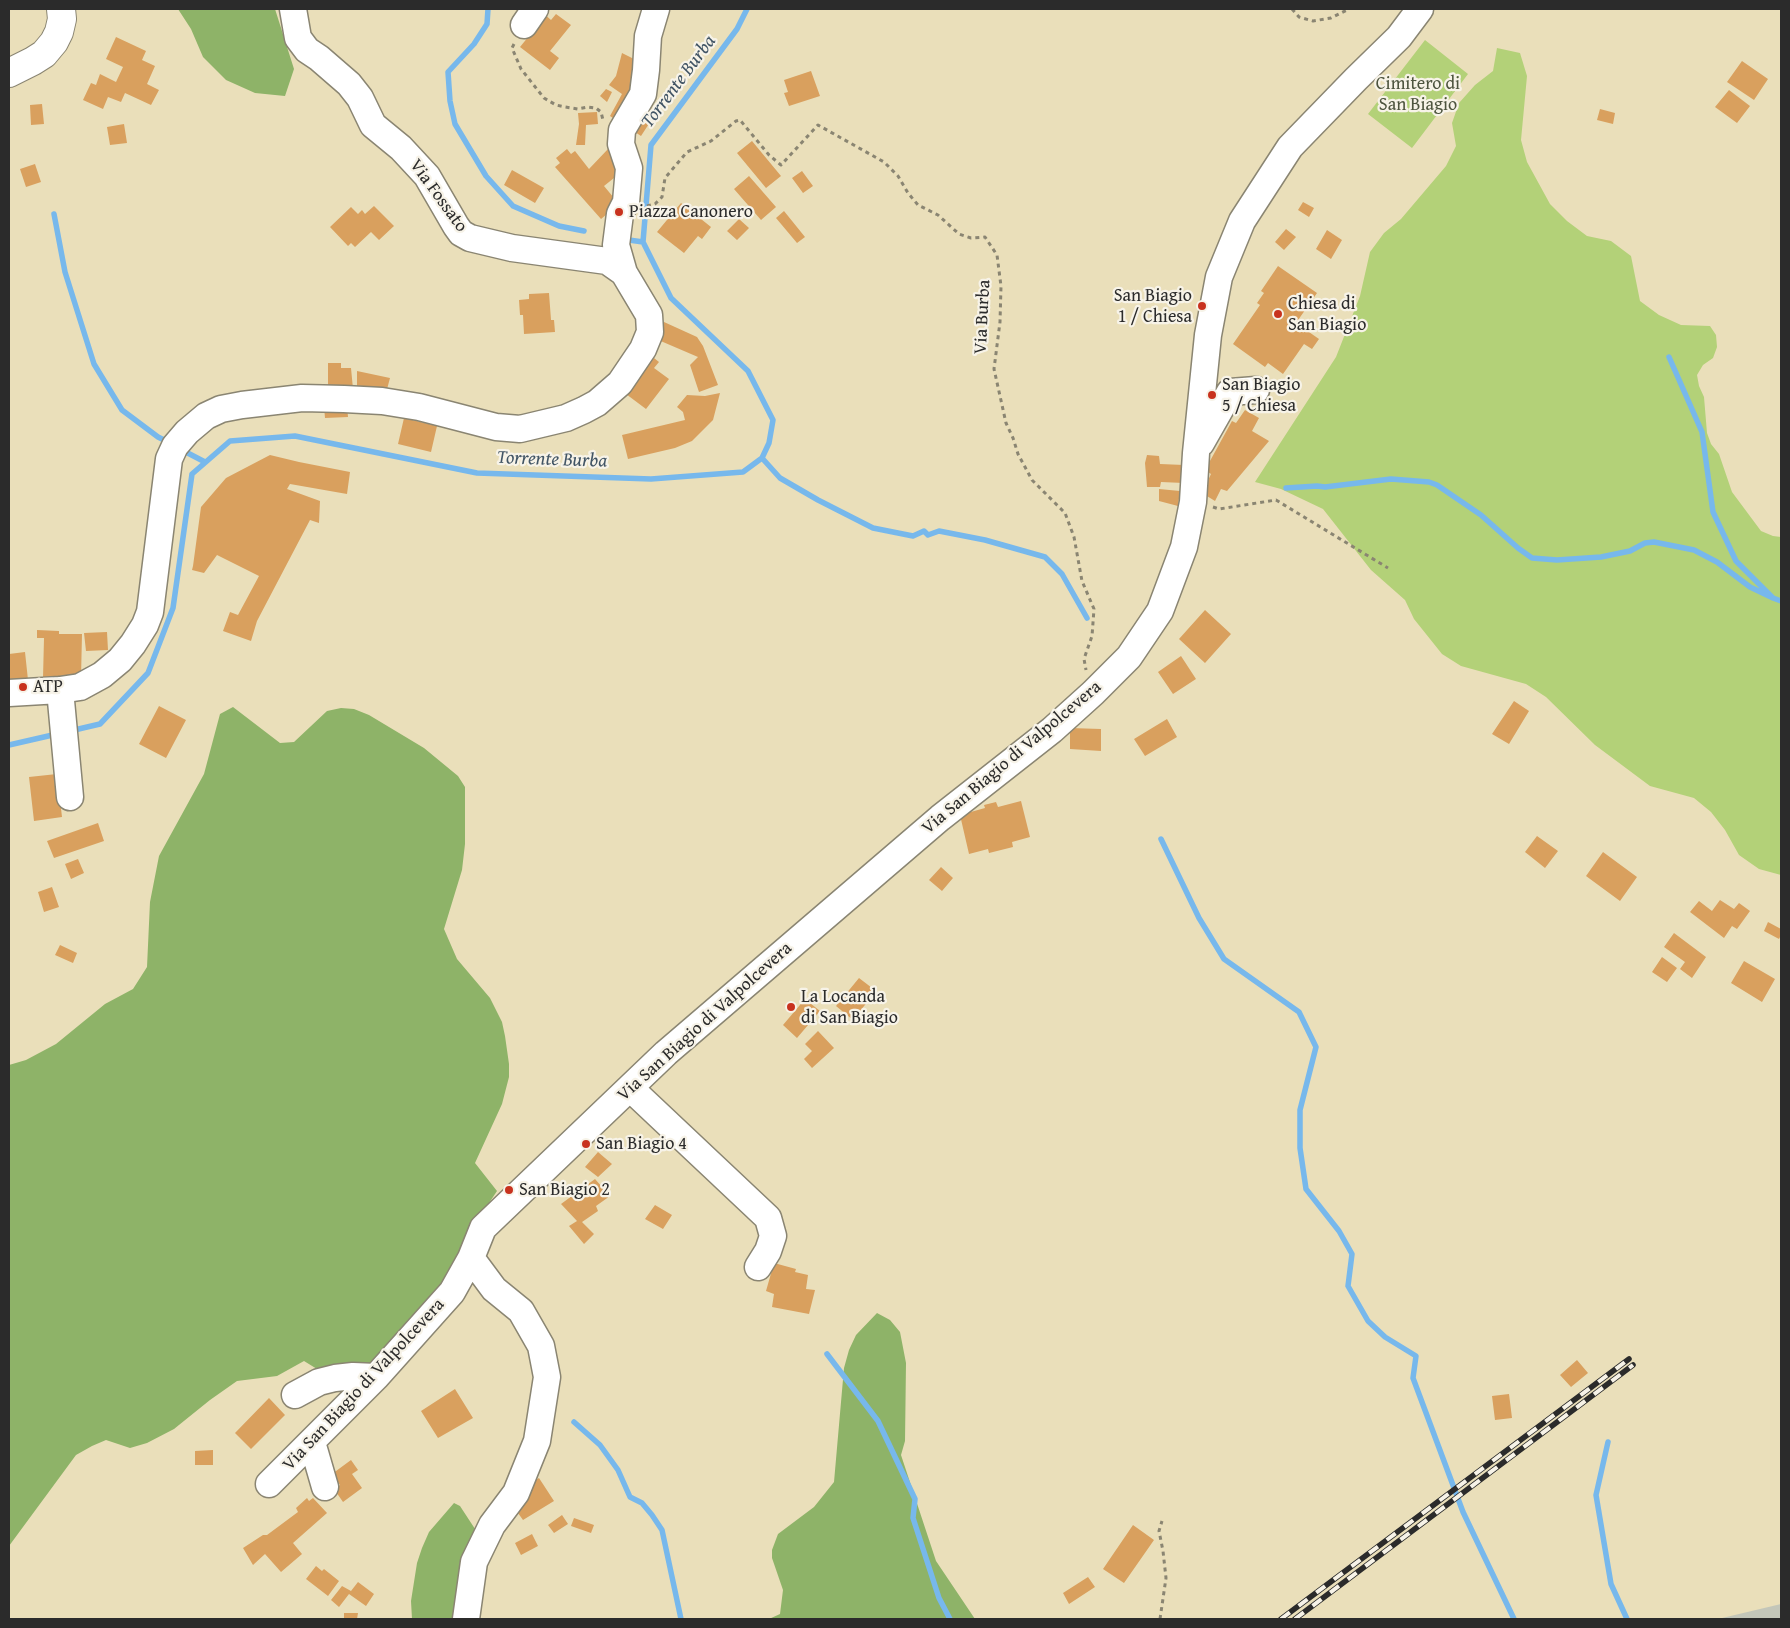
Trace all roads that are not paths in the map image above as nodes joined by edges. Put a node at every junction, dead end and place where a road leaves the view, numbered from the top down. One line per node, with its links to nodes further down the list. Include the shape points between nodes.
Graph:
1 (62, 9): 5 (main road, via 59,32 54,42 44,54)
2 (293, 9): 6 (street, Via Fossato, via 302,44 349,84 373,125 401,148 427,176 461,233 512,248 607,261)
3 (656, 9): 6 (street, via 648,36 643,94 622,130 621,144 629,168 626,202 620,214 616,245)
4 (1420, 9): 8 (street, Via San Biagio di Valpolcevera, via 1399,37 1290,147 1242,221 1219,277 1208,335)
5 (9, 73)
6 (626, 277): 10 (street, via 649,315 650,332 643,349 609,394 566,418 520,429 496,427 382,401 302,398 221,409 206,416 187,432 169,459 150,612 145,625 120,660)
7 (1256, 390): 8 (street, via 1230,392)
8 (1196, 453): 12 (street, Via San Biagio di Valpolcevera, via 1194,502 1184,547 1160,611 1129,657 1052,730 910,843 673,1046)
9 (9, 693): 10 (street)
10 (61, 702): 11 (street)
11 (70, 797)
12 (630, 1088): 13 (street, Via San Biagio di Valpolcevera, via 483,1228); 14 (street, via 768,1218 773,1236)
13 (472, 1258): 15 (street, Via San Biagio di Valpolcevera, via 452,1292); 20 (street, via 494,1289 521,1311 541,1346 547,1377 537,1441 516,1494 492,1525 474,1562)
14 (758, 1267)
15 (376, 1377): 16 (street, via 335,1378 319,1382); 17 (street, Via San Biagio di Valpolcevera)
16 (295, 1395)
17 (312, 1442): 18 (street, Via San Biagio di Valpolcevera); 19 (street)
18 (269, 1484)
19 (325, 1487)
20 (466, 1619)

